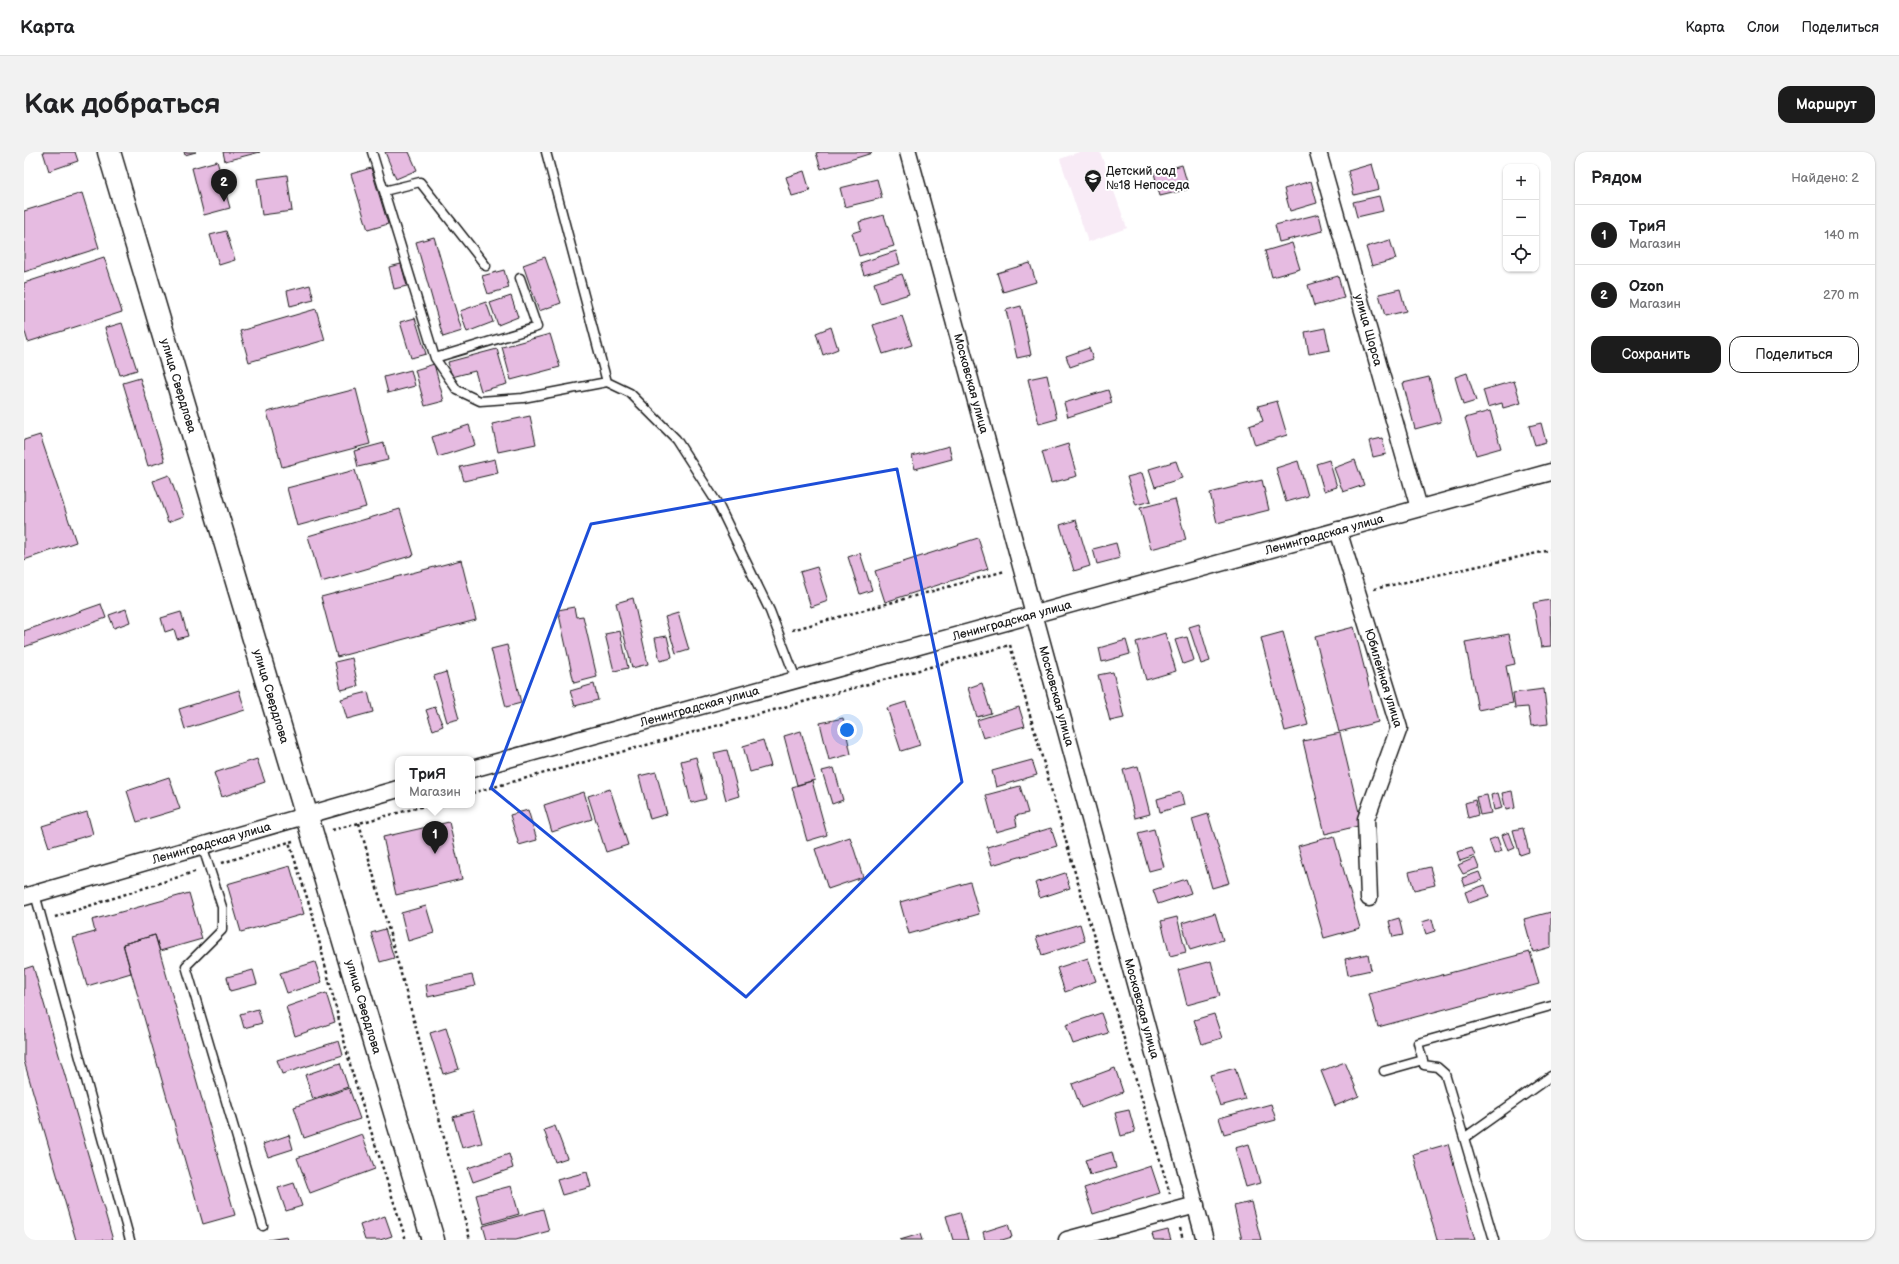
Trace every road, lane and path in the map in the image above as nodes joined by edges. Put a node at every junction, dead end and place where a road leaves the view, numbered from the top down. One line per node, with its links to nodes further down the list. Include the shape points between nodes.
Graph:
1 (109, 152): 23 (street, улица Свердлова)
2 (372, 152): 6 (lane)
3 (546, 152): 10 (lane)
4 (908, 152): 15 (street, Московская улица)
5 (1318, 152): 12 (street, улица Щорса)
6 (384, 191): 7 (lane, via 420,182); 9 (lane)
7 (486, 266)
8 (520, 278): 9 (lane, via 537,326)
9 (435, 358): 10 (lane, via 457,390 480,401 523,398)
10 (607, 382): 18 (lane, via 630,393 676,439 719,506 770,611)
11 (1551, 472): 12 (street, Ленинградская улица)
12 (1419, 508): 13 (street, Ленинградская улица)
13 (1338, 530): 16 (street, Юбилейная улица); 17 (street, Ленинградская улица)
14 (1551, 550): 16 (path)
15 (1022, 566): 17 (street, Московская улица); 18 (path)
16 (1358, 592): 29 (street, Юбилейная улица, via 1398,728 1366,819)
17 (1035, 613): 19 (street, Ленинградская улица); 36 (street, Московская улица)
18 (778, 634): 19 (lane)
19 (796, 679): 20 (street, Ленинградская улица)
20 (475, 768)
21 (395, 790): 23 (street, Ленинградская улица)
22 (475, 792): 37 (path, via 1010,645)
23 (306, 815): 26 (street, Ленинградская улица); 40 (street, улица Свердлова)
24 (359, 823): 41 (path, via 418,1035)
25 (289, 842): 27 (path)
26 (202, 845): 27 (lane); 28 (street, Ленинградская улица)
27 (210, 867): 30 (path); 38 (lane, via 222,907 222,930 186,966)
28 (30, 895): 30 (lane)
29 (1369, 898)
30 (43, 920): 39 (lane)
31 (1551, 1006): 32 (lane, via 1418,1043)
32 (1423, 1060): 33 (lane); 35 (lane, via 1424,1065 1437,1067 1445,1074)
33 (1384, 1071)
34 (1551, 1076): 35 (lane)
35 (1464, 1138): 45 (lane)
36 (1196, 1205): 37 (street); 44 (street, Московская улица)
37 (1174, 1210): 42 (street); 43 (path)
38 (263, 1226)
39 (130, 1240)
40 (432, 1240)
41 (470, 1240)
42 (1066, 1240)
43 (1183, 1240)
44 (1205, 1240)
45 (1494, 1240)

